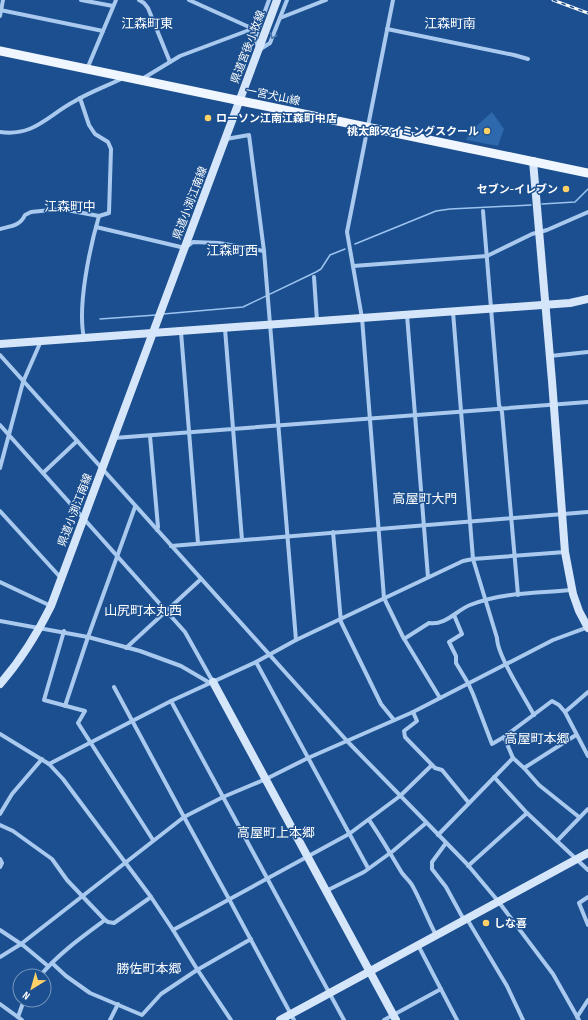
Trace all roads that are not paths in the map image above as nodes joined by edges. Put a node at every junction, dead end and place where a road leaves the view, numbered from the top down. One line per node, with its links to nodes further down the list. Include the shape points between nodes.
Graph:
1 (4, 0): 12 (street)
2 (81, 0): 11 (street)
3 (116, 0): 11 (street)
4 (139, 0): 22 (street, via 148,8)
5 (189, 0): 15 (street)
6 (269, 0): 18 (street)
7 (277, 0): 19 (street, 県道宮後小牧線)
8 (287, 0): 14 (street)
9 (326, 0): 14 (street)
10 (393, 0): 16 (street)
11 (113, 6): 17 (street)
12 (1, 10): 13 (street); 17 (street)
13 (0, 16)
14 (280, 18): 19 (street, one-way to 19, via 270,43)
15 (252, 29): 18 (street); 22 (street)
16 (388, 29): 21 (street); 28 (street)
17 (103, 31): 23 (street)
18 (258, 31): 19 (street, via 255,38)
19 (260, 50): 27 (street, 県道宮後小牧線)
20 (0, 51): 23 (main road, 一宮犬山線)
21 (528, 59)
22 (170, 62): 25 (street)
23 (87, 70): 24 (main road, 一宮犬山線)
24 (125, 78): 25 (main road, 一宮犬山線); 26 (street)
25 (140, 80): 27 (main road, 一宮犬山線)
26 (80, 98): 29 (street, via 63,107 43,123 26,131); 35 (street, via 89,125 95,134 108,142 111,149 109,213)
27 (239, 101): 28 (main road, 一宮犬山線); 30 (street, 県道小渕江南線)
28 (368, 128): 31 (main road, 一宮犬山線); 42 (street, via 347,232)
29 (0, 132)
30 (226, 139): 39 (street, 県道小渕江南線); 40 (street, via 249,135)
31 (533, 161): 32 (main road, 一宮犬山線); 38 (street)
32 (588, 173)
33 (483, 211): 41 (street)
34 (587, 214): 38 (street)
35 (99, 216): 36 (street); 37 (street, via 61,209 31,212 16,225)
36 (96, 227): 39 (street); 55 (street, via 86,278 82,327)
37 (0, 229)
38 (539, 232): 41 (street); 45 (street)
39 (185, 248): 40 (street, via 194,242 218,243); 54 (street, 県道小渕江南線)
40 (264, 251): 51 (street)
41 (487, 256): 42 (street); 46 (street)
42 (353, 266): 49 (street)
43 (314, 277): 50 (street)
44 (588, 299): 45 (street)
45 (545, 304): 46 (street); 60 (street)
46 (492, 308): 47 (street); 64 (street)
47 (453, 312): 48 (street); 65 (street)
48 (407, 315): 49 (street); 66 (street)
49 (362, 318): 50 (street); 67 (street)
50 (317, 321): 51 (street)
51 (271, 325): 52 (street); 69 (street)
52 (225, 329): 53 (street); 70 (street)
53 (181, 332): 54 (street); 71 (street)
54 (152, 334): 55 (street); 74 (street, 県道小渕江南線)
55 (84, 338): 56 (street)
56 (41, 341): 57 (street); 61 (street)
57 (0, 344)
58 (588, 352): 60 (street)
59 (0, 355): 61 (street)
60 (550, 356): 63 (street)
61 (23, 382): 72 (street); 75 (street)
62 (588, 402): 63 (street)
63 (554, 405): 64 (street); 82 (street)
64 (501, 409): 65 (street); 84 (street)
65 (461, 412): 66 (street); 85 (street)
66 (415, 415): 67 (street); 86 (street)
67 (369, 419): 69 (street); 87 (street)
68 (0, 425): 72 (street)
69 (278, 426): 70 (street); 90 (street)
70 (233, 429): 71 (street); 91 (street)
71 (189, 433): 73 (street); 92 (street)
72 (9, 436): 76 (street); 78 (street)
73 (150, 436): 74 (street); 88 (street)
74 (114, 438): 77 (street, 県道小渕江南線)
75 (77, 441): 77 (street); 78 (street)
76 (0, 468)
77 (103, 469): 79 (street); 83 (street, 県道小渕江南線)
78 (43, 473): 83 (street)
79 (135, 507): 88 (street); 96 (street)
80 (0, 511): 99 (street)
81 (588, 512): 82 (street)
82 (562, 514): 84 (street); 94 (street)
83 (84, 518): 96 (street); 99 (street, 県道小渕江南線)
84 (512, 518): 85 (street); 95 (street)
85 (471, 522): 86 (street); 97 (street)
86 (424, 525): 87 (street); 98 (street)
87 (379, 529): 89 (street); 104 (street)
88 (157, 530): 93 (street)
89 (333, 532): 90 (street); 109 (street)
90 (287, 536): 91 (street); 116 (street)
91 (242, 540): 92 (street)
92 (198, 543): 93 (street)
93 (171, 546): 100 (street)
94 (565, 552): 95 (street); 102 (street)
95 (514, 556): 97 (street); 103 (street)
96 (118, 557): 107 (street); 114 (street)
97 (473, 558): 98 (street); 105 (street)
98 (428, 577): 104 (street)
99 (61, 578): 106 (street, 県道小渕江南線)
100 (201, 579): 107 (street); 118 (street)
101 (0, 582): 106 (street)
102 (572, 590): 103 (street); 112 (street)
103 (518, 595): 105 (street)
104 (384, 598): 109 (street); 115 (street)
105 (485, 600): 108 (street); 120 (street)
106 (51, 606): 111 (street, 県道小渕江南線)
107 (167, 611): 117 (street); 121 (street, via 185,632)
108 (454, 615): 115 (street, via 436,624 429,623); 122 (street, via 462,634 449,642 456,656 456,663)
109 (341, 619): 116 (street); 132 (street, via 381,704)
110 (0, 621): 111 (street)
111 (40, 627): 113 (street); 123 (street, 県道小渕江南線, via 21,658)
112 (588, 628): 120 (street, via 553,640)
113 (64, 631): 114 (street); 128 (street, via 44,700)
114 (88, 637): 117 (street); 128 (street)
115 (404, 639): 126 (street)
116 (296, 640): 118 (street)
117 (126, 648): 121 (street, via 164,659)
118 (269, 655): 119 (street); 137 (street)
119 (256, 662): 121 (street); 140 (street)
120 (506, 664): 122 (street); 131 (street)
121 (211, 682): 127 (street); 147 (street)
122 (468, 683): 126 (street); 136 (street, via 492,744)
123 (0, 684)
124 (114, 688): 133 (street)
125 (588, 692): 130 (street)
126 (440, 698): 129 (street)
127 (171, 701): 133 (street); 149 (street)
128 (65, 706): 138 (street, via 85,711 78,723)
129 (413, 712): 132 (street); 144 (street, via 417,721 404,731 405,737)
130 (565, 712): 131 (street, via 552,701); 135 (street)
131 (534, 714): 136 (street)
132 (394, 720): 137 (street)
133 (132, 722): 138 (street); 155 (street)
134 (0, 734): 142 (street)
135 (576, 735): 139 (street); 145 (street)
136 (504, 737): 141 (street)
137 (348, 742): 140 (street); 148 (street)
138 (91, 743): 143 (street); 161 (street)
139 (588, 756)
140 (308, 758): 147 (street); 159 (street)
141 (513, 758): 145 (street); 146 (street)
142 (42, 760): 143 (street); 152 (street, via 12,794)
143 (49, 764): 169 (street)
144 (432, 765): 148 (street); 150 (street, via 442,770)
145 (524, 768): 154 (street, via 539,785)
146 (494, 777): 150 (street); 153 (street)
147 (266, 779): 149 (street); 166 (street)
148 (400, 796): 156 (street); 157 (street)
149 (223, 798): 155 (street); 174 (street)
150 (469, 803): 160 (street)
151 (588, 809): 154 (street)
152 (0, 814)
153 (527, 814): 162 (street); 170 (street)
154 (579, 817): 162 (street)
155 (184, 818): 161 (street); 179 (street)
156 (369, 820): 159 (street); 164 (street)
157 (426, 823): 160 (street); 164 (street)
158 (0, 825): 176 (street, via 13,831 52,859)
159 (349, 834): 166 (street); 172 (street)
160 (438, 835): 163 (street)
161 (154, 840): 169 (street)
162 (557, 841): 167 (street)
163 (446, 844): 170 (street); 181 (street, via 432,862 432,869)
164 (390, 852): 172 (street); 186 (street, via 424,907)
165 (588, 852): 167 (street)
166 (307, 857): 174 (street); 175 (street)
167 (577, 858): 173 (street); 180 (street)
168 (0, 860): 171 (street)
169 (125, 863): 176 (street); 177 (street)
170 (468, 866): 180 (street)
171 (0, 867)
172 (368, 868): 175 (street)
173 (588, 870)
174 (266, 878): 179 (street); 196 (street)
175 (326, 891): 194 (street)
176 (83, 896): 182 (street); 188 (street)
177 (151, 897): 182 (street, via 114,923); 185 (street)
178 (588, 897): 183 (street, via 579,903)
179 (229, 899): 185 (street); 187 (street)
180 (498, 901): 181 (street); 204 (street, via 552,974)
181 (466, 919): 186 (street); 212 (street, via 507,986)
182 (105, 920): 191 (street, via 67,948)
183 (588, 924)
184 (0, 930): 188 (street)
185 (173, 930): 193 (street)
186 (436, 936): 189 (street)
187 (251, 939): 193 (street); 202 (street)
188 (21, 944): 190 (street); 191 (street)
189 (418, 945): 194 (street); 195 (street)
190 (0, 957)
191 (50, 965): 192 (street); 199 (street, via 90,993)
192 (47, 968)
193 (197, 970): 199 (street, via 161,994 142,1015); 207 (street)
194 (370, 971): 196 (street); 203 (street)
195 (441, 989): 203 (street); 211 (street)
196 (330, 993): 202 (street); 209 (street)
197 (588, 1000): 204 (street)
198 (0, 1004): 201 (street)
199 (118, 1004): 206 (street)
200 (21, 1008): 201 (street)
201 (18, 1017): 205 (street)
202 (292, 1017): 208 (street)
203 (395, 1017): 210 (street)
204 (577, 1019)
205 (22, 1020)
206 (110, 1020)
207 (231, 1020)
208 (280, 1020)
209 (344, 1020)
210 (384, 1020)
211 (458, 1020)
212 (523, 1020)

